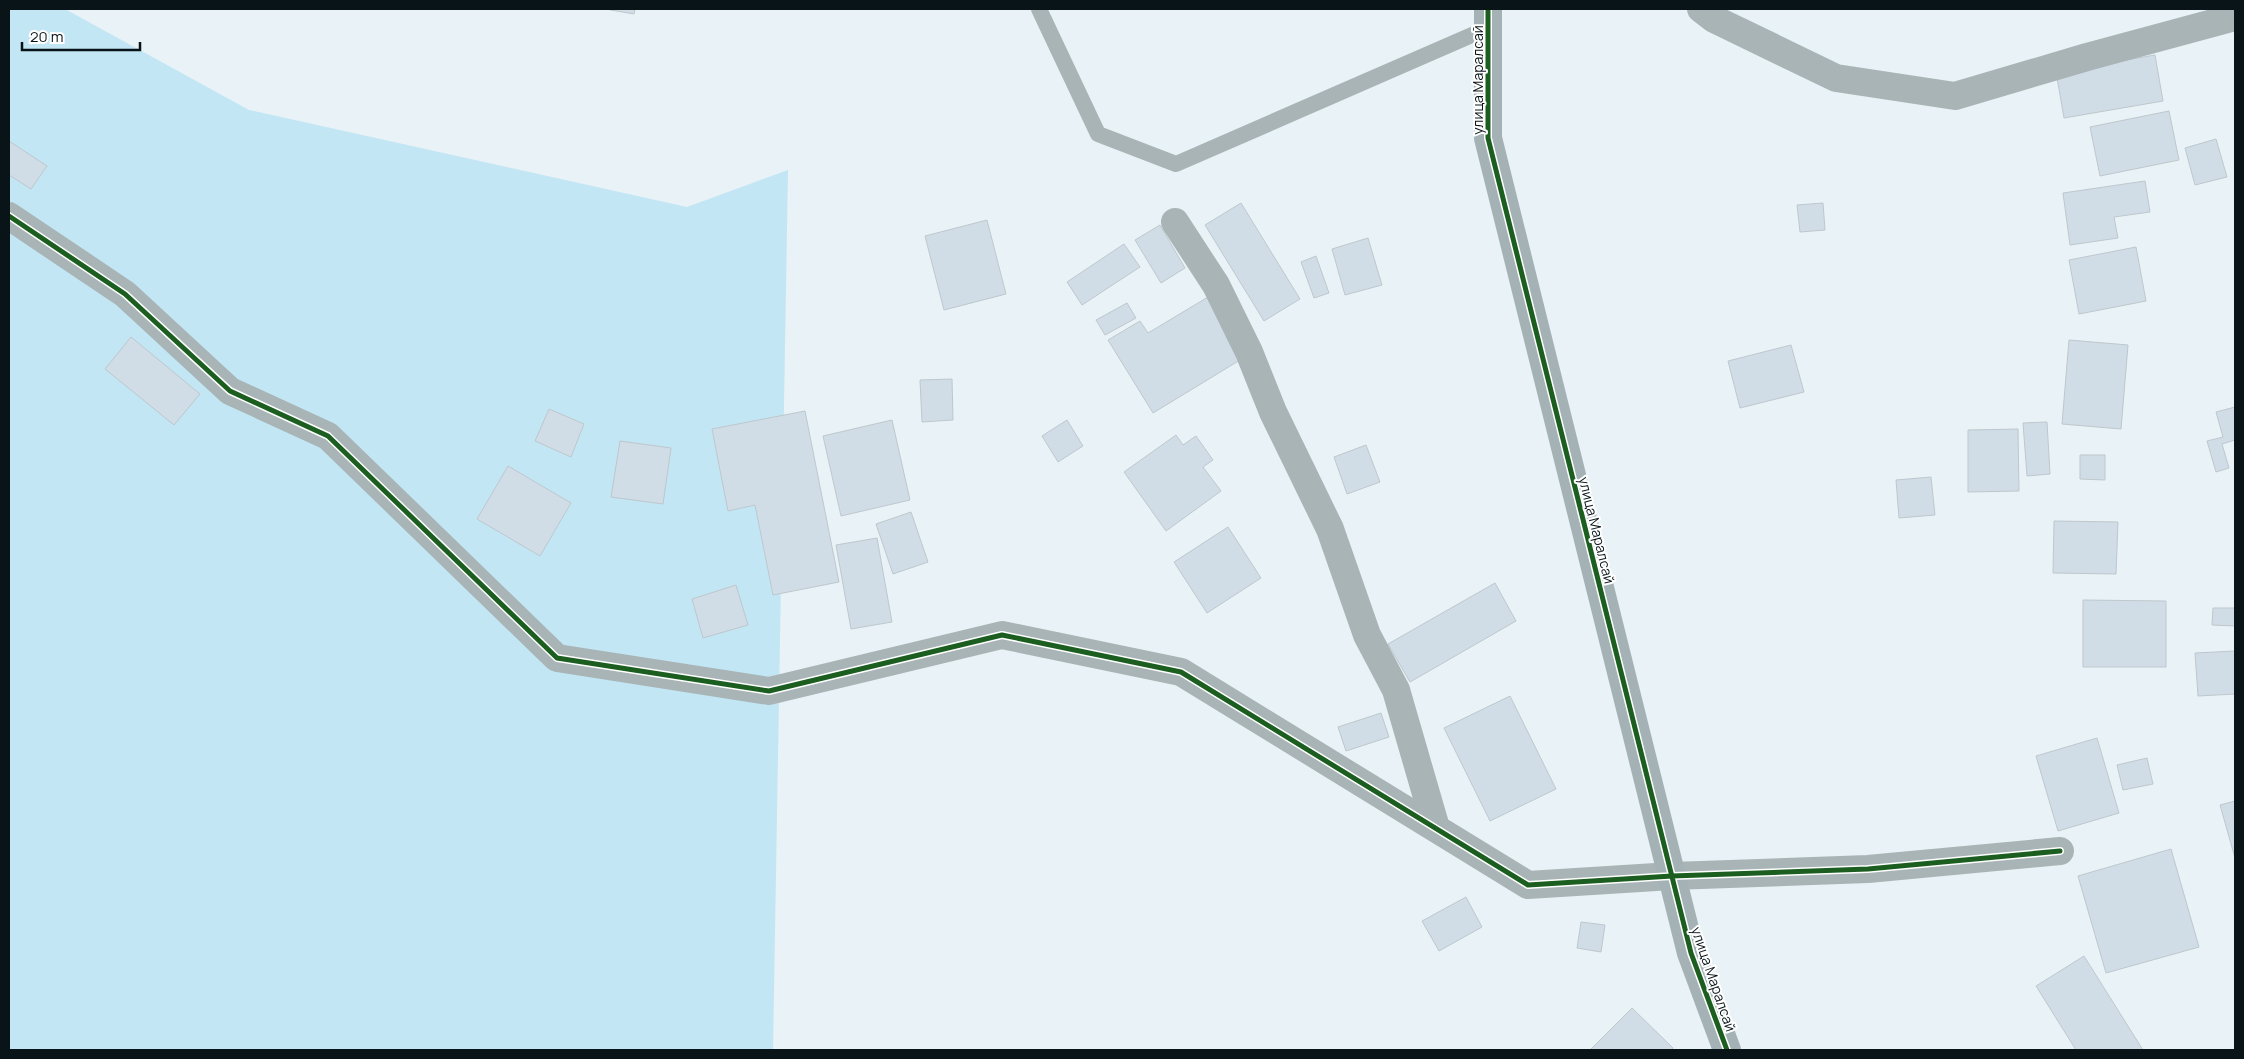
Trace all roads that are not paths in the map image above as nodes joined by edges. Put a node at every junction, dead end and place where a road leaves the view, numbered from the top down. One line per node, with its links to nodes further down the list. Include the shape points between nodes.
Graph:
1 (1039, 9): 4 (lane, via 1098,134 1176,164)
2 (1701, 9): 3 (street, via 1714,19 1836,78 1955,96)
3 (2235, 17)
4 (1488, 18): 9 (street, улица Маралсай, via 1488,138)
5 (9, 216): 7 (street, via 124,294 230,390 328,436 557,658 769,691 1002,635 1182,672)
6 (1175, 222): 7 (street, via 1216,285 1330,529 1368,635 1396,690)
7 (1436, 828): 9 (street, via 1528,885)
8 (2060, 851): 9 (street, via 1868,869)
9 (1672, 876): 10 (street, улица Маралсай, via 1691,953)
10 (1727, 1050)

